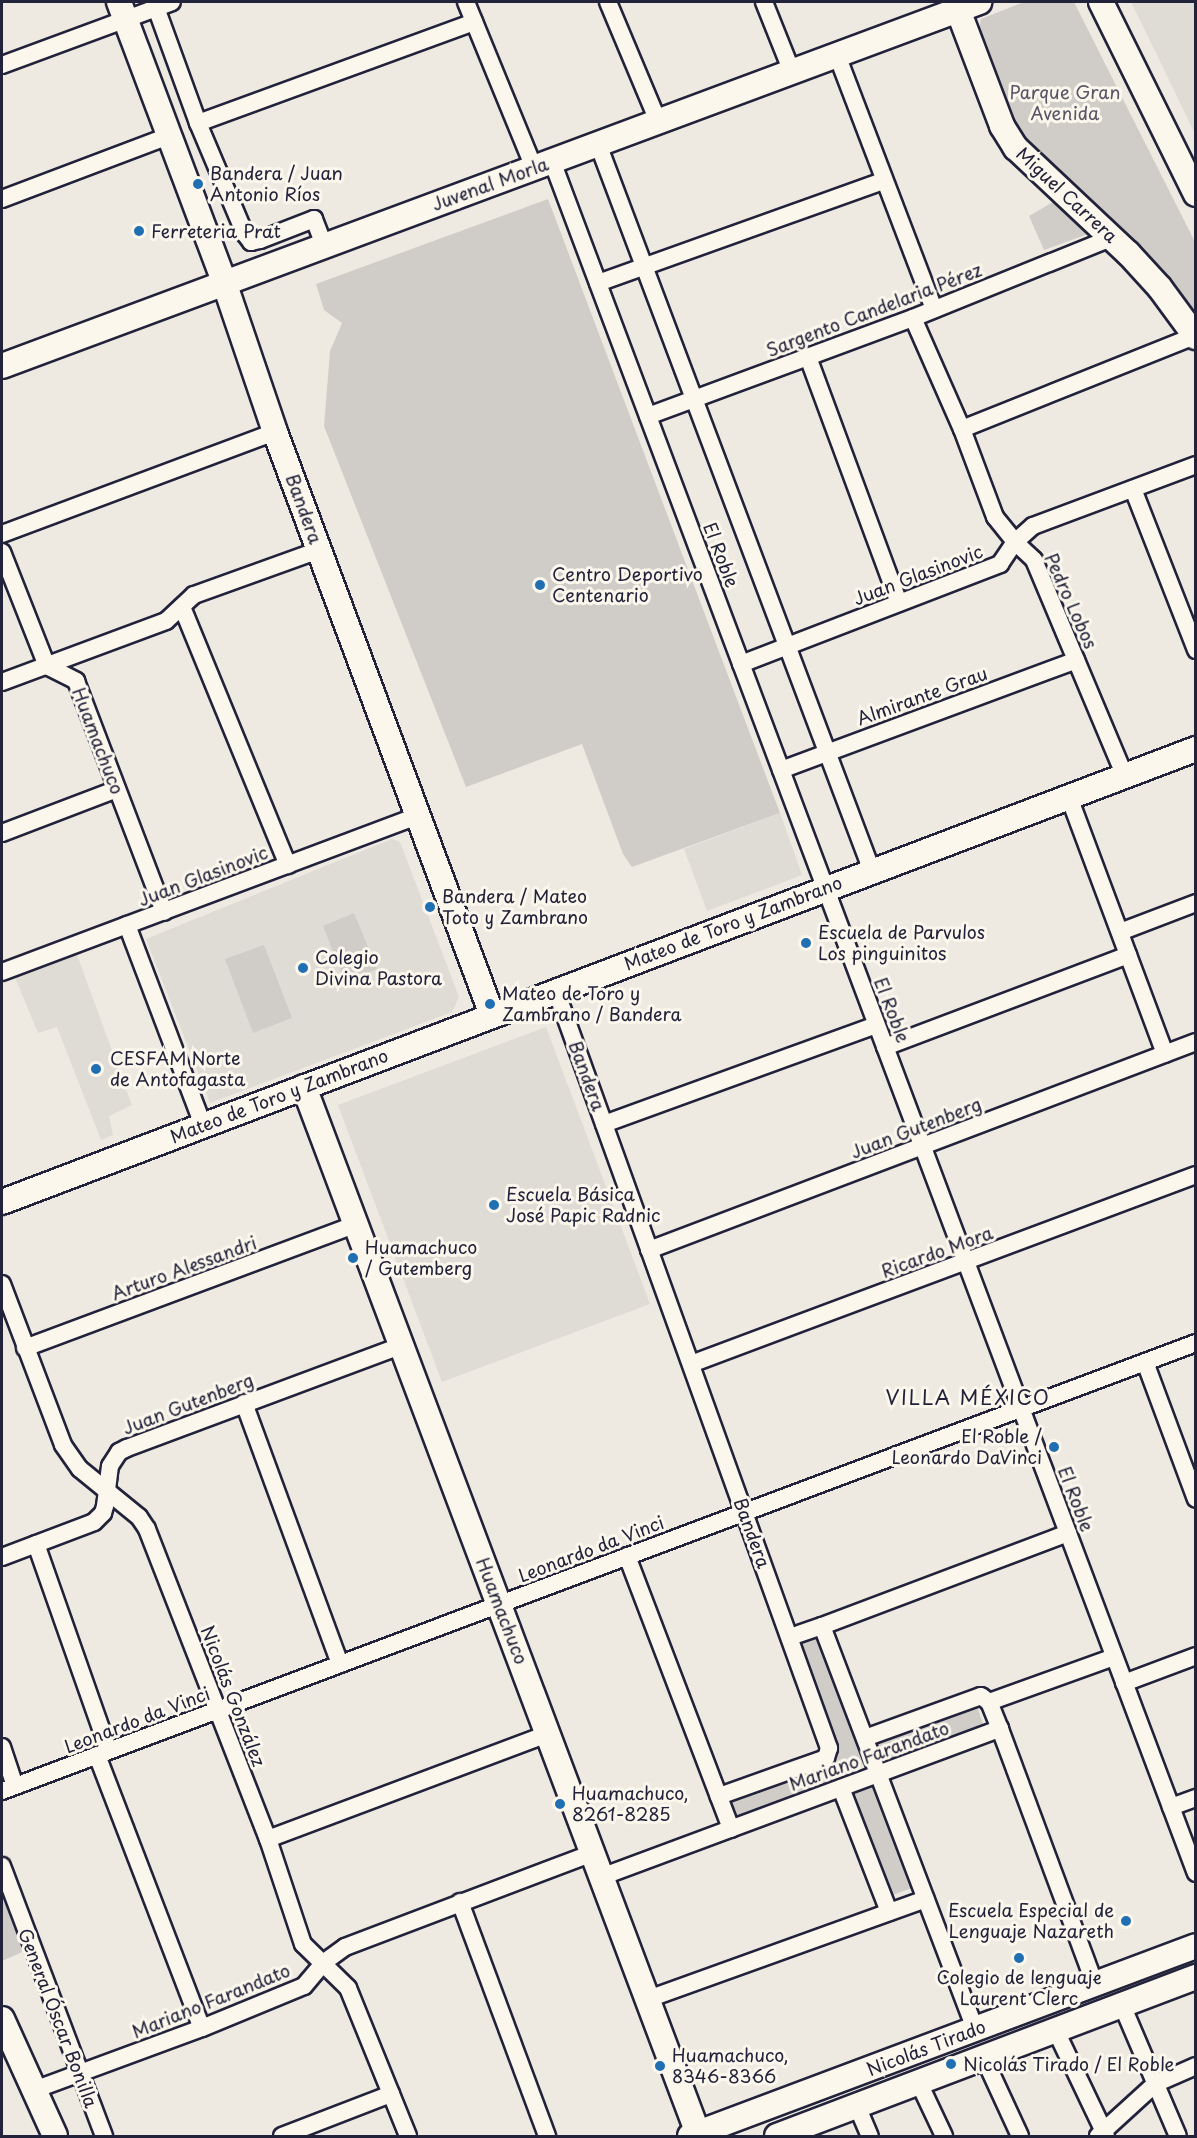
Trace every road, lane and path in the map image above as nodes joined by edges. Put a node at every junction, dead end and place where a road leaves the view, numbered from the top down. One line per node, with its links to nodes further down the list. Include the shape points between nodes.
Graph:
1 (466, 2): 8 (street, El Roble)
2 (608, 2): 12 (street)
3 (764, 2): 11 (street)
4 (1101, 2): 18 (street)
5 (161, 4): 7 (street); 13 (street)
6 (964, 4): 9 (street, Juvenal Morla); 20 (street, Miguel Carrera, via 1002,126 1016,148)
7 (122, 10): 10 (street); 14 (street, Bandera)
8 (474, 22): 13 (street); 16 (street, El Roble)
9 (837, 55): 11 (street, Juvenal Morla); 17 (street)
10 (2, 65)
11 (792, 72): 12 (street, Juvenal Morla)
12 (658, 122): 15 (street, Juvenal Morla)
13 (198, 123): 21 (street, via 251,242 314,219)
14 (169, 136): 19 (street); 23 (street, Bandera)
15 (598, 144): 16 (street, Juvenal Morla); 22 (street, El Roble)
16 (543, 164): 21 (street, Juvenal Morla); 24 (street, El Roble)
17 (884, 181): 22 (street); 25 (street)
18 (1196, 194)
19 (2, 199)
20 (1113, 237): 25 (street, Sargento Candelaria Pérez); 27 (street, Miguel Carrera, via 1160,288)
21 (324, 245): 23 (street, Juvenal Morla)
22 (646, 266): 24 (street); 30 (street, El Roble)
23 (224, 282): 29 (street, Juvenal Morla); 33 (street, Bandera)
24 (598, 283): 31 (street, El Roble)
25 (934, 309): 26 (street, Sargento Candelaria Pérez)
26 (913, 318): 28 (street, Sargento Candelaria Pérez); 32 (street, Pedro Lobos)
27 (1195, 336): 32 (street)
28 (808, 357): 30 (street, Sargento Candelaria Pérez); 40 (street)
29 (2, 366)
30 (696, 399): 31 (street, Sargento Candelaria Pérez); 42 (street, El Roble)
31 (648, 416): 45 (street, El Roble)
32 (962, 429): 37 (street, Pedro Lobos, via 995,517)
33 (275, 432): 36 (street); 38 (street, Bandera)
34 (1196, 465): 35 (street, Juan Glasinovic)
35 (1133, 489): 37 (street, Juan Glasinovic, via 1034,526); 43 (street)
36 (2, 534)
37 (1015, 542): 40 (street, Juan Glasinovic, via 1000,564); 44 (street, Pedro Lobos, via 1035,560)
38 (319, 550): 41 (street, via 194,596); 54 (street, Bandera)
39 (2, 552): 46 (street)
40 (899, 603): 42 (street, Juan Glasinovic)
41 (182, 607): 46 (street, via 166,621); 56 (street)
42 (788, 646): 45 (street, Juan Glasinovic); 49 (street, El Roble)
43 (1196, 650)
44 (1076, 660): 49 (street, Almirante Grau); 51 (street, Pedro Lobos)
45 (741, 664): 50 (street, El Roble)
46 (47, 666): 47 (street); 52 (street, Huamachuco, via 76,681)
47 (2, 682)
48 (1196, 749): 51 (street, Mateo de Toro y Zambrano)
49 (827, 752): 50 (street, Almirante Grau); 57 (street, El Roble)
50 (781, 770): 58 (street, El Roble)
51 (1125, 776): 53 (street, Mateo de Toro y Zambrano)
52 (117, 789): 55 (street); 60 (street, Huamachuco)
53 (1069, 797): 57 (street, Mateo de Toro y Zambrano); 62 (street)
54 (418, 816): 56 (street, Juan Glasinovic); 66 (street, Bandera)
55 (2, 833)
56 (288, 865): 60 (street, Juan Glasinovic)
57 (872, 871): 58 (street, Mateo de Toro y Zambrano)
58 (825, 888): 65 (street, Mateo de Toro y Zambrano); 67 (street, El Roble)
59 (1196, 903): 62 (street)
60 (164, 912): 61 (street, Juan Glasinovic)
61 (127, 925): 64 (street, Juan Glasinovic); 73 (street)
62 (1120, 932): 63 (street)
63 (1128, 955): 69 (street); 70 (street)
64 (2, 972)
65 (556, 991): 66 (street, Mateo de Toro y Zambrano); 72 (street, Bandera)
66 (492, 1015): 71 (street, Mateo de Toro y Zambrano)
67 (876, 1024): 69 (street, El Roble); 72 (street)
68 (1195, 1042): 70 (street, Juan Gutenberg)
69 (885, 1047): 74 (street, El Roble)
70 (1165, 1054): 74 (street, Juan Gutenberg)
71 (304, 1087): 73 (street, Mateo de Toro y Zambrano); 77 (street, Huamachuco)
72 (604, 1124): 78 (street, Bandera)
73 (203, 1125): 76 (street, Mateo de Toro y Zambrano)
74 (922, 1146): 78 (street, Juan Gutenberg); 79 (street, El Roble)
75 (1196, 1175): 79 (street, Ricardo Mora)
76 (2, 1202)
77 (357, 1224): 82 (street, Huamachuco); 83 (street, Arturo Alessandri)
78 (650, 1250): 85 (street, Bandera)
79 (966, 1263): 85 (street, Ricardo Mora); 87 (street, El Roble)
80 (2, 1284): 83 (street, Nicolás González)
81 (1196, 1343): 84 (street, Leonardo da Vinci)
82 (403, 1346): 86 (street, Juan Gutenberg); 95 (street, Huamachuco)
83 (25, 1348): 88 (street, Nicolás González, via 63,1445 80,1469)
84 (1145, 1362): 87 (street, Leonardo da Vinci); 89 (street)
85 (691, 1364): 90 (street, Bandera)
86 (244, 1403): 88 (street, Juan Gutenberg, via 119,1452 110,1466); 100 (street)
87 (1021, 1409): 90 (street, Leonardo da Vinci); 91 (street, El Roble)
88 (107, 1491): 92 (street, Juan Gutenberg, via 103,1513 94,1522); 103 (street, Nicolás González, via 139,1517 147,1529)
89 (1196, 1499)
90 (744, 1511): 93 (street, Leonardo da Vinci); 97 (street, Bandera)
91 (1068, 1533): 96 (street); 99 (street, El Roble)
92 (36, 1544): 94 (street, Juan Gutenberg); 108 (street)
93 (627, 1556): 95 (street, Leonardo da Vinci); 112 (street)
94 (2, 1557)
95 (500, 1604): 100 (street, Leonardo da Vinci); 105 (street, Huamachuco)
96 (822, 1626): 97 (street); 106 (street)
97 (790, 1637): 112 (street, Bandera, via 829,1748 826,1758)
98 (1196, 1656): 101 (street)
99 (1114, 1657): 101 (street, El Roble); 102 (street)
100 (340, 1664): 103 (street, Leonardo da Vinci)
101 (1124, 1683): 114 (street, El Roble)
102 (990, 1702): 104 (street); 106 (street, via 981,1696)
103 (216, 1710): 108 (street, Leonardo da Vinci); 116 (street, Nicolás González)
104 (1000, 1729): 109 (street, Mariano Farandato); 127 (street)
105 (548, 1734): 116 (street); 117 (street, Huamachuco)
106 (865, 1738): 109 (street)
107 (2, 1747): 111 (street)
108 (103, 1753): 111 (street, Leonardo da Vinci); 131 (street)
109 (878, 1774): 110 (street, Mariano Farandato); 121 (street)
110 (841, 1788): 115 (street, Mariano Farandato); 123 (street)
111 (8, 1789)
112 (719, 1796): 115 (street)
113 (1196, 1798): 114 (street)
114 (1171, 1807): 119 (street, El Roble)
115 (731, 1829): 120 (street, Mariano Farandato)
116 (268, 1839): 125 (street, Nicolás González, via 303,1944)
117 (593, 1853): 120 (street, Huamachuco); 122 (street, Mariano Farandato)
118 (2, 1866): 136 (street, General Óscar Bonilla)
119 (1196, 1873)
120 (602, 1876): 128 (street, Huamachuco)
121 (926, 1899): 123 (street); 132 (street)
122 (460, 1902): 125 (street, Mariano Farandato, via 345,1947); 148 (street)
123 (889, 1912): 128 (street)
124 (1196, 1946): 127 (street, Nicolás Tirado)
125 (323, 1964): 131 (street, Mariano Farandato, via 304,1986); 140 (street, Nicolás González, via 348,1988)
126 (1196, 1977): 129 (street, Nicolás Tirado)
127 (1095, 1984): 132 (street, Nicolás Tirado)
128 (648, 1998): 149 (street, Huamachuco)
129 (1122, 2005): 133 (street, Nicolás Tirado); 138 (street)
130 (2, 2019): 139 (street)
131 (202, 2028): 136 (street, Mariano Farandato)
132 (975, 2029): 149 (street, Nicolás Tirado)
133 (1056, 2031): 134 (street, Nicolás Tirado); 143 (street)
134 (984, 2058): 137 (street, Nicolás Tirado); 152 (street)
135 (1194, 2071): 138 (street)
136 (78, 2074): 139 (street, Mariano Farandato); 145 (street, General Óscar Bonilla)
137 (919, 2083): 141 (street, Nicolás Tirado); 151 (street)
138 (1155, 2084): 143 (street); 153 (street)
139 (34, 2090): 144 (street)
140 (392, 2094): 146 (street); 147 (street, Nicolás González)
141 (857, 2106): 142 (street, Nicolás Tirado); 150 (street)
142 (786, 2135)
143 (1102, 2135)
144 (55, 2136)
145 (104, 2136)
146 (282, 2136)
147 (408, 2136)
148 (546, 2136)
149 (696, 2136)
150 (870, 2136)
151 (944, 2136)
152 (1020, 2136)
153 (1178, 2136)

